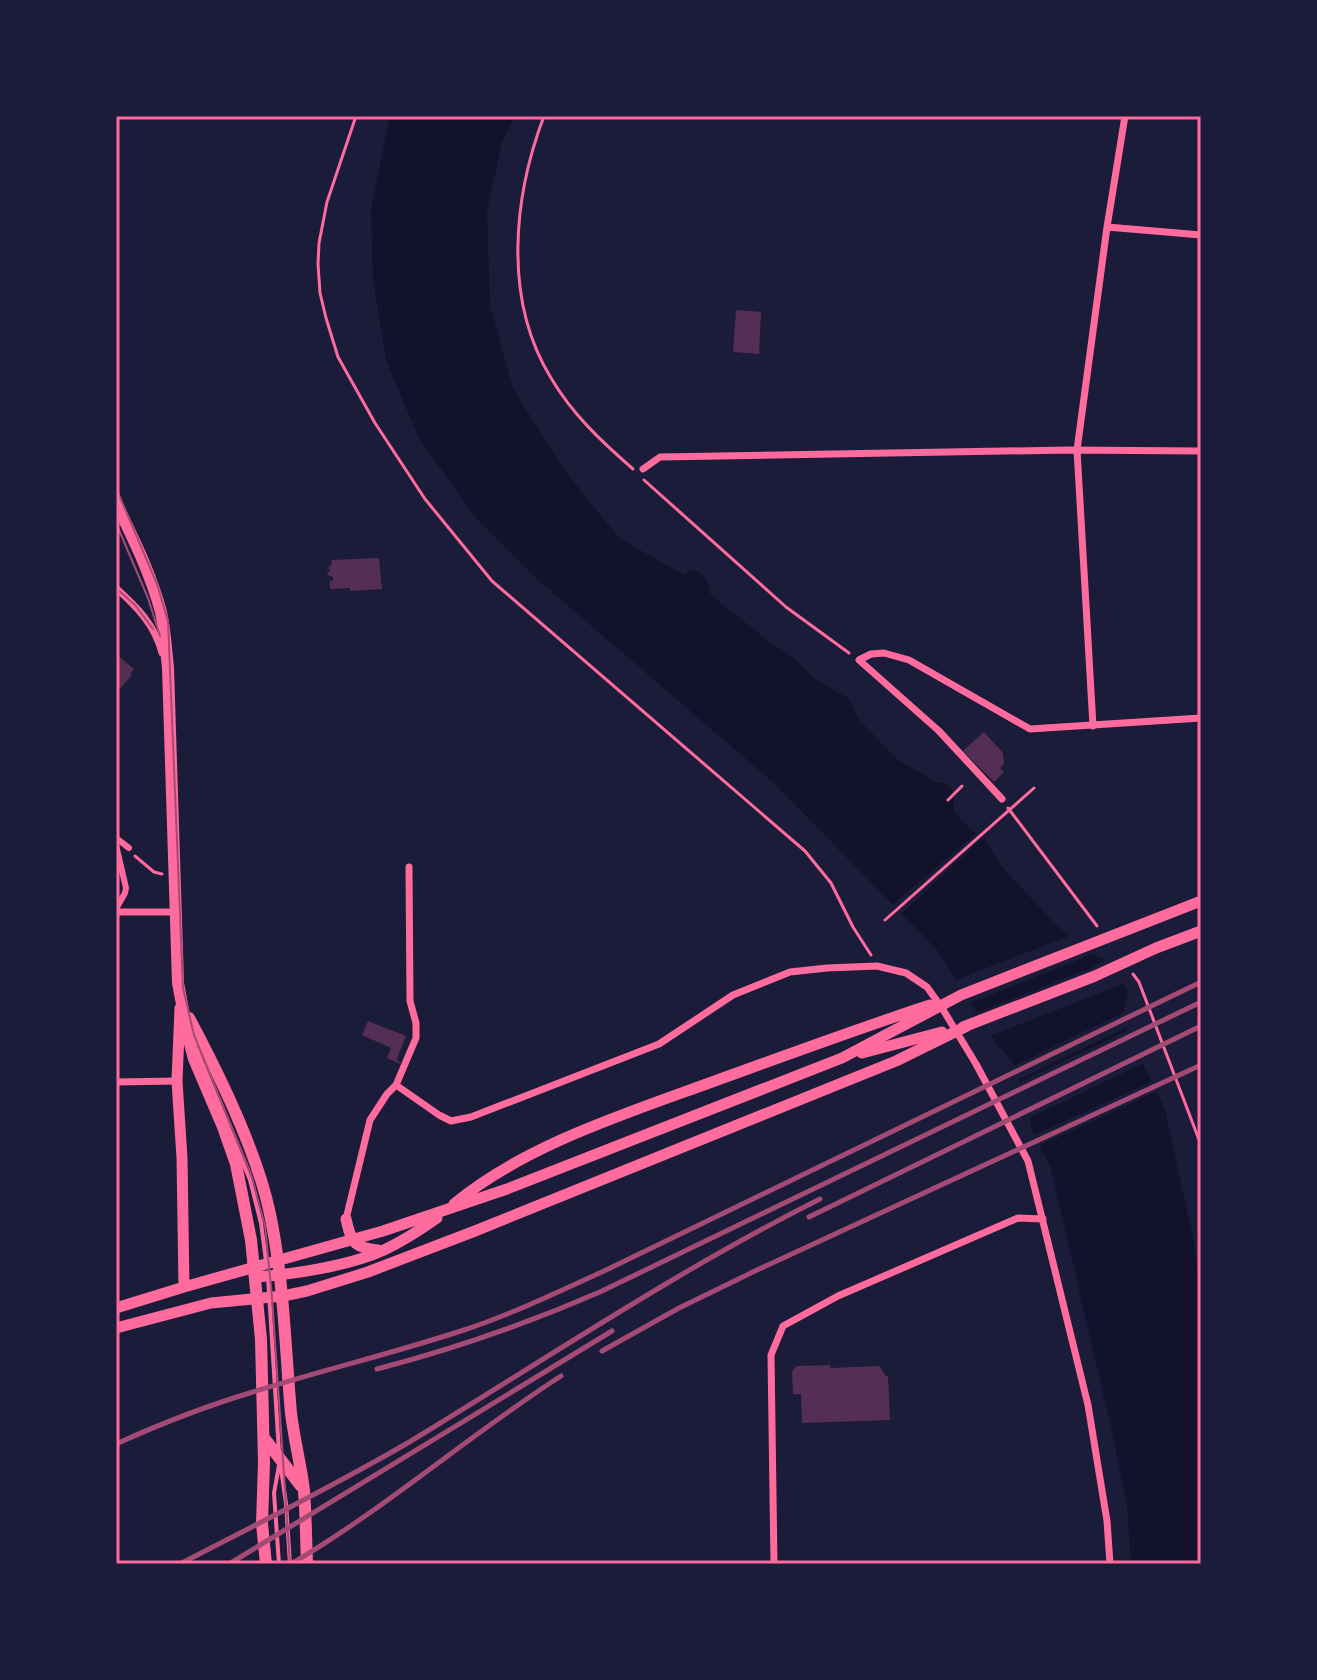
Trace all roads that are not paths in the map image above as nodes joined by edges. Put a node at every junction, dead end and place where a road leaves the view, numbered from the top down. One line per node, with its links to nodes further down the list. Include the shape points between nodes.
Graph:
1 (1125, 116): 2 (street)
2 (1107, 227): 3 (street); 4 (street)
3 (1201, 235)
4 (1077, 450): 5 (street); 6 (street, via 660,457); 11 (street)
5 (1201, 451)
6 (643, 469)
7 (116, 503): 9 (main road, via 161,615)
8 (116, 588): 9 (street, via 147,619)
9 (168, 668): 19 (main road)
10 (1201, 718): 11 (street)
11 (1093, 726): 12 (street, via 1030,729 909,660 884,653 859,660 939,731)
12 (1002, 799)
13 (116, 838): 15 (street)
14 (116, 845): 18 (street, via 126,888)
15 (129, 848)
16 (409, 867): 27 (street, via 410,1001 417,1032)
17 (1201, 901): 21 (main road)
18 (116, 910): 19 (street)
19 (176, 912): 22 (main road)
20 (1201, 931): 23 (main road)
21 (961, 995): 24 (main road); 30 (main road, via 858,1028 538,1150)
22 (181, 998): 25 (main road); 31 (main road, via 194,1059 236,1164); 31 (main road, via 256,1165 270,1211)
23 (967, 1026): 24 (main road); 33 (main road, via 896,1061 368,1272)
24 (842, 1058): 32 (main road, via 480,1198)
25 (177, 1081): 26 (street); 32 (main road)
26 (116, 1082)
27 (396, 1085): 28 (street, via 370,1120); 29 (street, via 451,1121 471,1117 659,1044 733,995 790,972 877,966 906,973 927,987 942,1008 1028,1161)
28 (346, 1219): 30 (main road, via 354,1243)
29 (1043, 1219): 44 (street, via 1018,1218 838,1296 783,1326 771,1355); 45 (street, via 1088,1405)
30 (383, 1251): 31 (main road)
31 (268, 1276): 33 (main road); 34 (main road)
32 (184, 1287): 35 (main road)
33 (283, 1296): 34 (main road); 39 (main road, via 291,1412)
34 (264, 1297): 36 (main road, via 211,1303); 37 (main road); 38 (lane)
35 (116, 1308)
36 (116, 1328)
37 (264, 1438): 38 (main road); 40 (main road)
38 (280, 1459): 39 (main road); 41 (lane, via 274,1493); 42 (lane)
39 (304, 1490): 43 (main road)
40 (266, 1564)
41 (279, 1564)
42 (290, 1564)
43 (307, 1564)
44 (774, 1564)
45 (1110, 1564)

